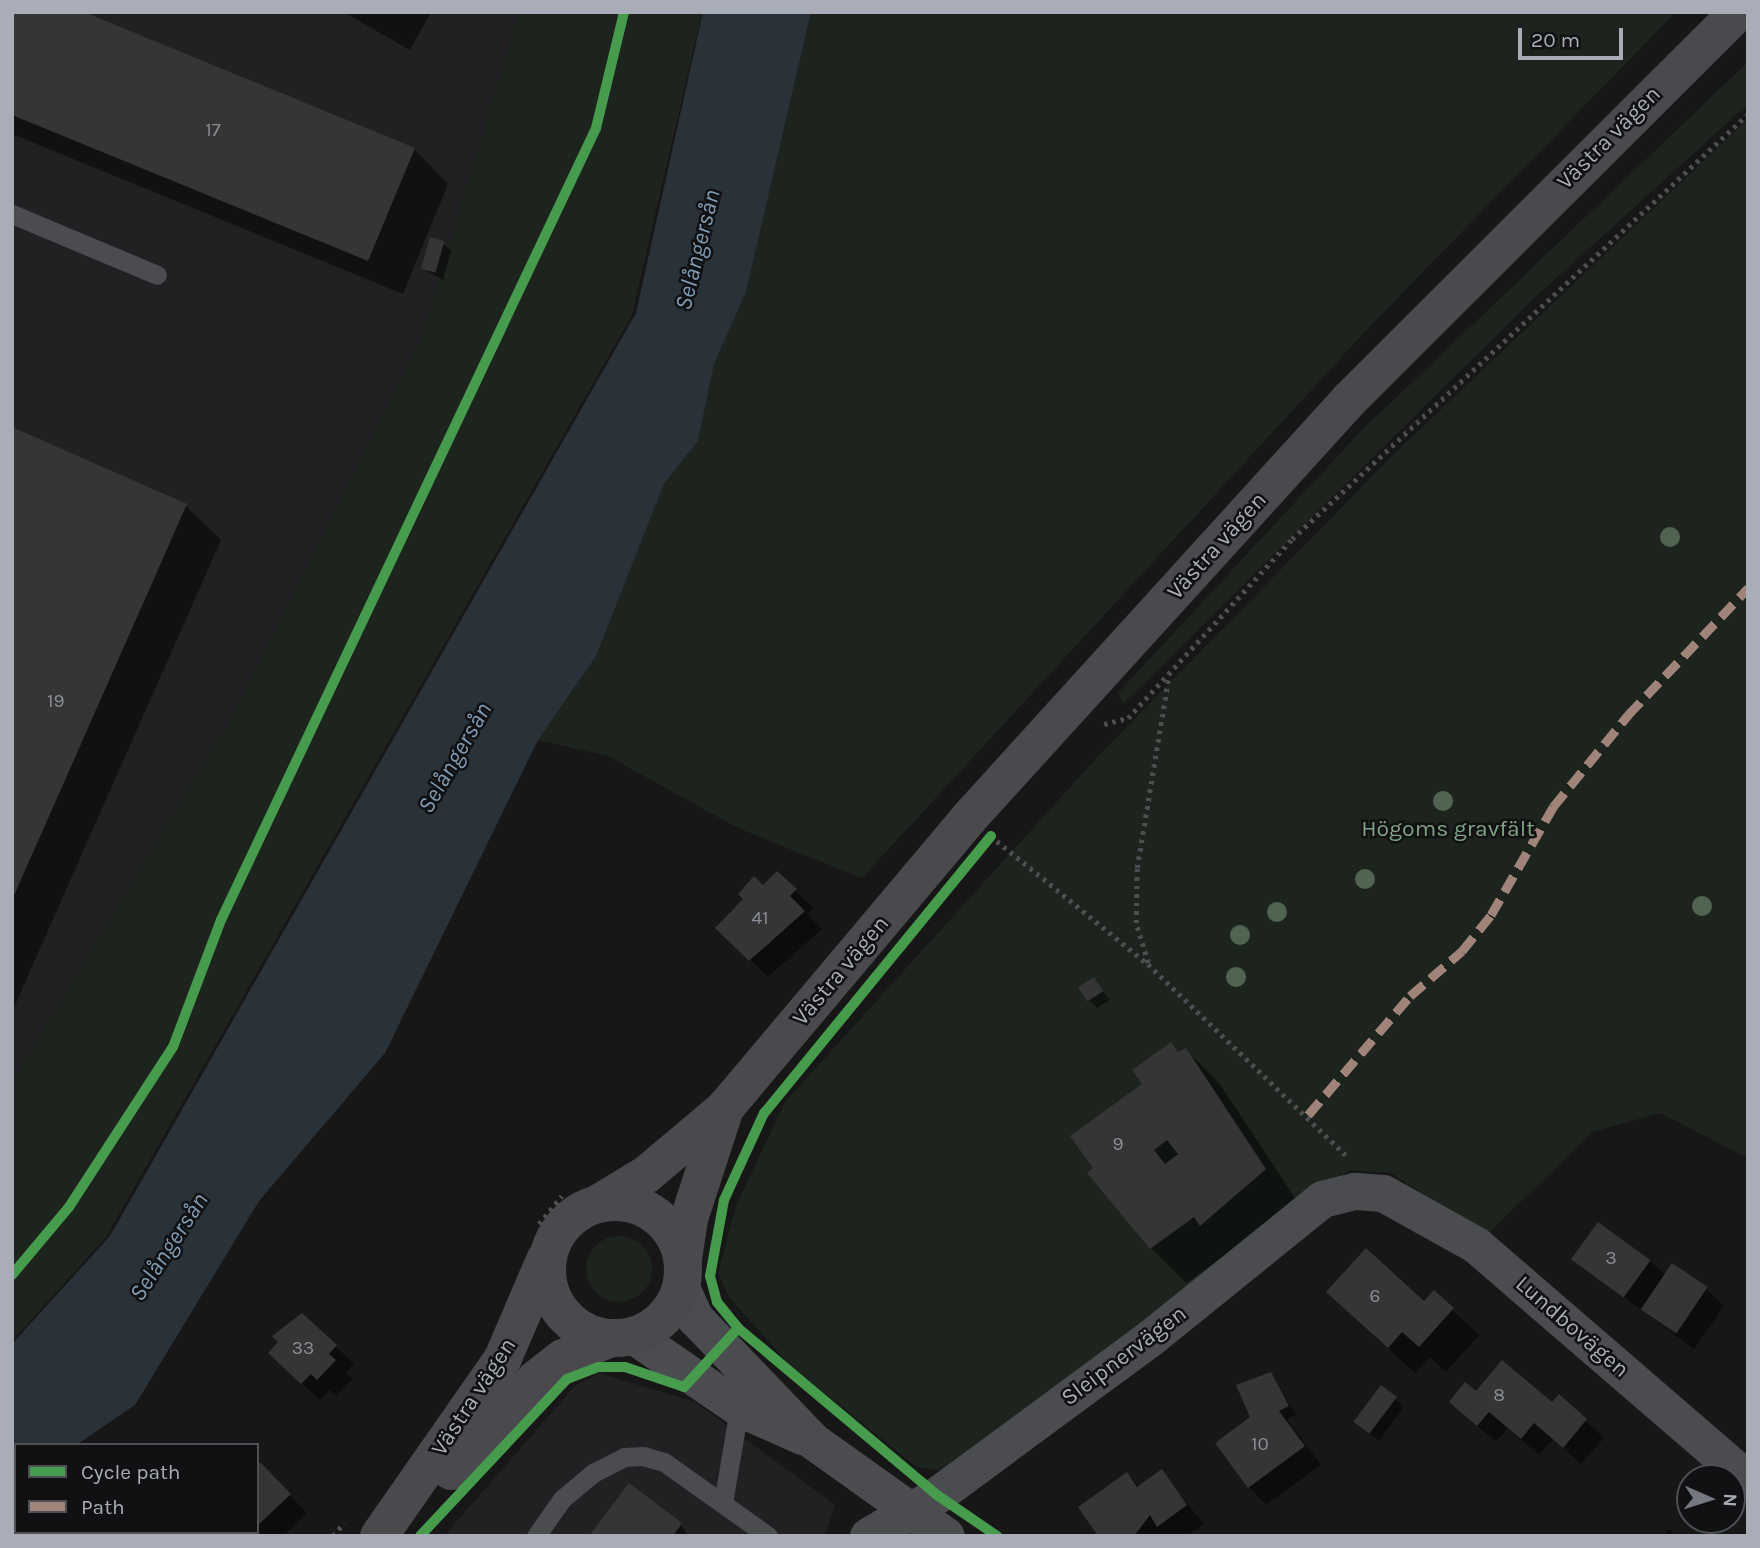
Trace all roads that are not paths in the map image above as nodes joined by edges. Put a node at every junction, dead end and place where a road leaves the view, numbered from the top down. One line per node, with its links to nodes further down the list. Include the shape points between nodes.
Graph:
1 (1738, 12): 4 (street, Västra vägen, via 1350,400 969,818)
2 (12, 214): 3 (lane)
3 (158, 275)
4 (725, 1108): 6 (street, Västra vägen, via 647,1174); 8 (street, Västra vägen, via 689,1219)
5 (1383, 1193): 12 (street, Lundbovägen, via 1476,1245); 14 (street, Sleipnervägen, via 1322,1199 1150,1338 937,1495)
6 (599, 1203): 7 (street, via 567,1220); 8 (street, via 646,1208 673,1234)
7 (550, 1248): 9 (street, via 548,1284 562,1314 579,1329); 15 (street, Västra vägen, via 503,1358)
8 (682, 1273): 9 (street, via 666,1315); 11 (street, via 695,1318 760,1379)
9 (622, 1337): 10 (street); 16 (street, Västra vägen, via 563,1358 536,1379)
10 (739, 1408): 11 (street); 13 (lane)
11 (813, 1441): 14 (street)
12 (1748, 1480)
13 (723, 1503): 17 (lane, via 664,1462 624,1457 562,1499); 18 (lane)
14 (902, 1510): 19 (street, Sleipnervägen); 20 (street)
15 (379, 1536)
16 (390, 1536)
17 (536, 1536)
18 (768, 1536)
19 (868, 1536)
20 (946, 1536)

